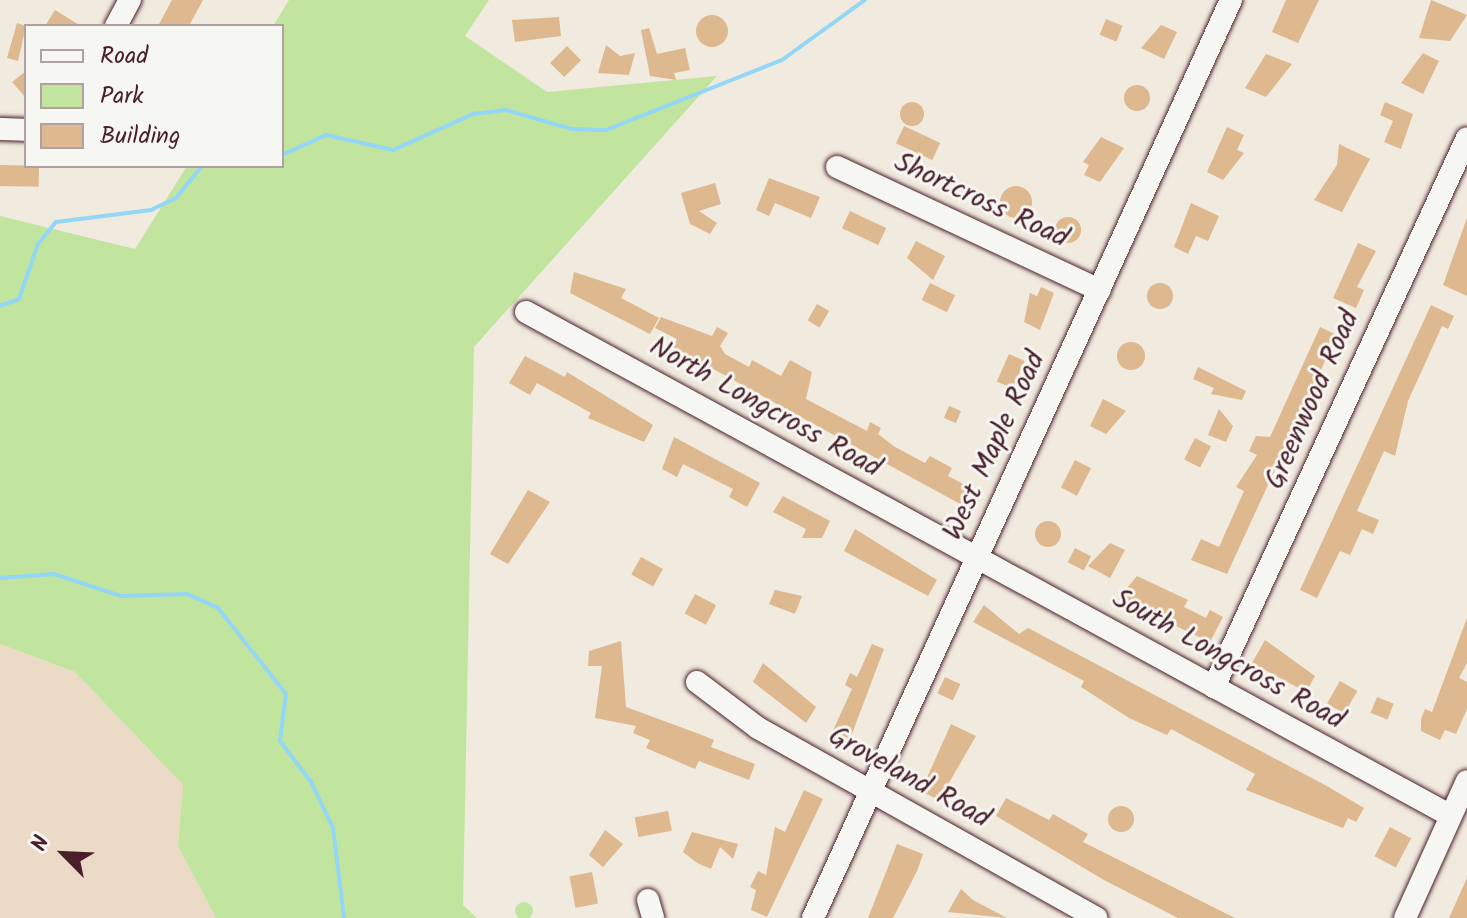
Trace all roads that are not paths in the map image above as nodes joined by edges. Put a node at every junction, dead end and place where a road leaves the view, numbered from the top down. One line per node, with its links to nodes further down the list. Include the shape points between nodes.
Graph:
1 (130, 0): 3 (street)
2 (1231, 0): 8 (street, West Maple Road)
3 (117, 24)
4 (0, 129): 5 (street)
5 (24, 130)
6 (1467, 138): 12 (street, Greenwood Road)
7 (837, 167): 8 (street, Shortcross Road)
8 (1100, 290): 10 (street, West Maple Road)
9 (526, 312): 10 (street, North Longcross Road)
10 (976, 557): 12 (street, South Longcross Road); 14 (street, West Maple Road)
11 (697, 682): 14 (street, Groveland Road, via 758,728)
12 (1214, 687): 15 (street, South Longcross Road)
13 (1467, 781): 15 (street)
14 (872, 791): 16 (street, West Maple Road); 17 (street, Groveland Road)
15 (1451, 816): 18 (street)
16 (813, 918)
17 (1096, 918)
18 (1405, 918)

